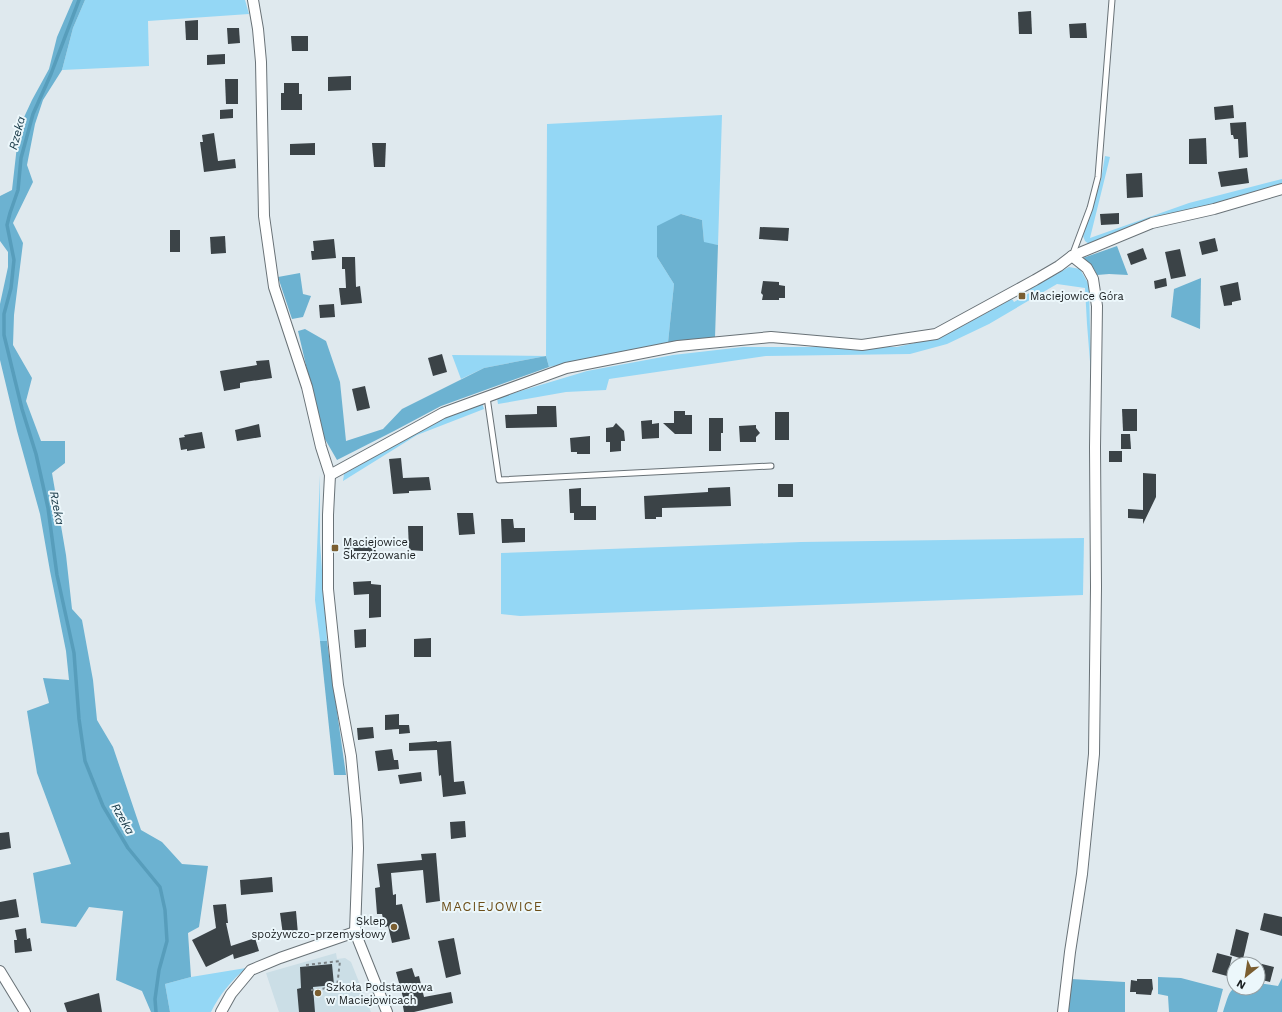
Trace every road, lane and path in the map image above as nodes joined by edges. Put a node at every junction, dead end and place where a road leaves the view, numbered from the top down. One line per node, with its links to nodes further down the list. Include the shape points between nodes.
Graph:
1 (254, 0): 7 (street, via 261,65 264,216 274,286 307,387)
2 (1112, 0): 4 (lane, via 1098,177 1090,208)
3 (1282, 189): 4 (street, via 1214,209 1152,223)
4 (1072, 256): 5 (street, via 1035,280 936,334 862,345 771,337 678,346 566,368); 15 (street, via 1087,268 1093,279 1097,306 1094,447 1096,587 1094,754 1082,874)
5 (487, 397): 6 (lane, via 499,480); 7 (street, via 443,413)
6 (771, 466)
7 (330, 474): 8 (street, via 328,589 338,685 351,756 358,820)
8 (355, 932): 13 (street, via 251,970); 14 (street)
9 (306, 965): 11 (path, via 340,962 337,987)
10 (0, 971): 12 (street)
11 (311, 990)
12 (25, 1012)
13 (220, 1012)
14 (387, 1012)
15 (1063, 1012)

